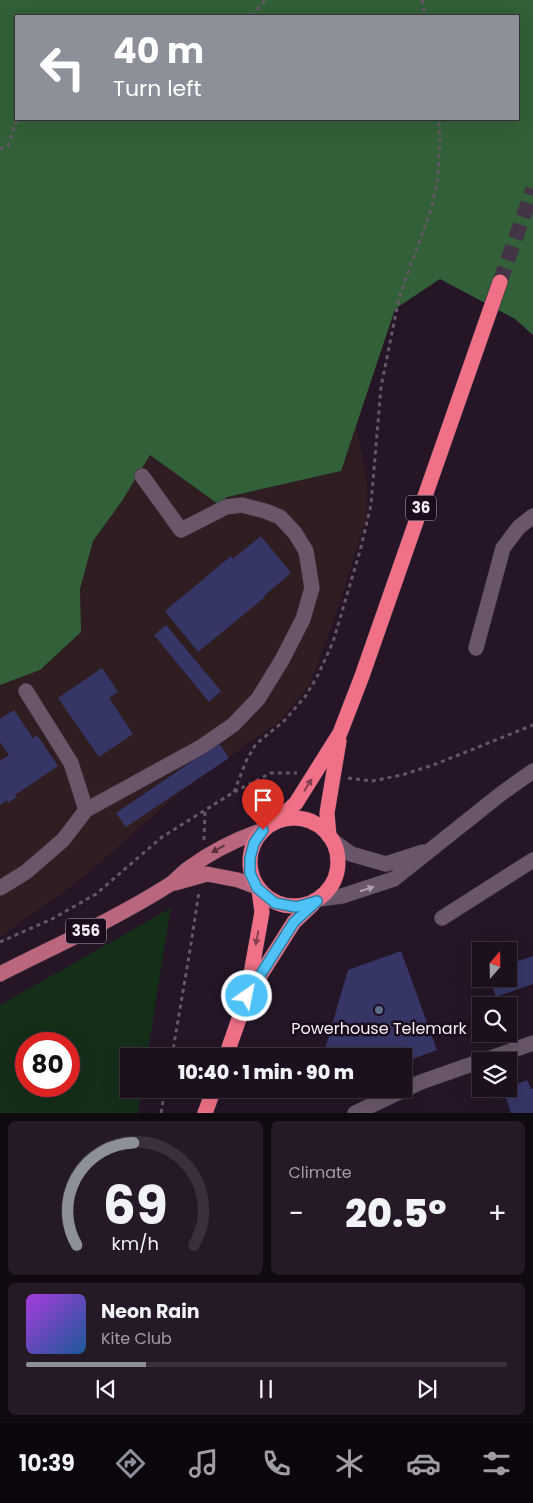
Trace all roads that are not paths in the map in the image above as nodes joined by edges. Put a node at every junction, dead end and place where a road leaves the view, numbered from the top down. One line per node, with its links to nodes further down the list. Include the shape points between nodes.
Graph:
1 (500, 282): 6 (highway, 36)
2 (142, 476): 8 (street, via 181,530 226,507 242,505 280,517 306,551 312,588 303,619 282,660 258,699 233,725 201,747)
3 (533, 516): 4 (street, via 519,527 503,548)
4 (476, 648)
5 (26, 692): 8 (street, via 71,763)
6 (340, 732): 9 (highway, 36, one-way to 6, via 296,803); 11 (highway, 36, via 327,813)
7 (533, 772): 12 (street)
8 (86, 810): 15 (street, via 63,840 26,872)
9 (276, 822): 10 (highway, 36); 11 (highway, 36, via 295,818 314,823)
10 (263, 830): 14 (main road, 356, one-way to 14, via 218,849); 16 (highway, 36, via 254,843 250,858 250,873)
11 (331, 838): 12 (street, via 351,854 386,864); 17 (highway, 36, via 338,861 334,883)
12 (429, 850): 17 (street, one-way to 12, via 342,896 394,879)
13 (533, 860): 18 (street)
14 (171, 884): 16 (main road, 356, via 207,874 238,880); 19 (main road, 356)
15 (0, 888)
16 (258, 889): 17 (highway, via 275,903 296,907); 20 (highway, 36, one-way to 20, via 262,912)
17 (318, 900): 20 (highway, 36, via 294,922)
18 (442, 918)
19 (0, 974)
20 (247, 996): 22 (highway, 36)
21 (533, 1044): 23 (street)
22 (229, 1048)
23 (509, 1052)
24 (472, 1064): 27 (street, via 421,1082)
25 (211, 1098): 26 (highway)
26 (205, 1113)
27 (355, 1113)

